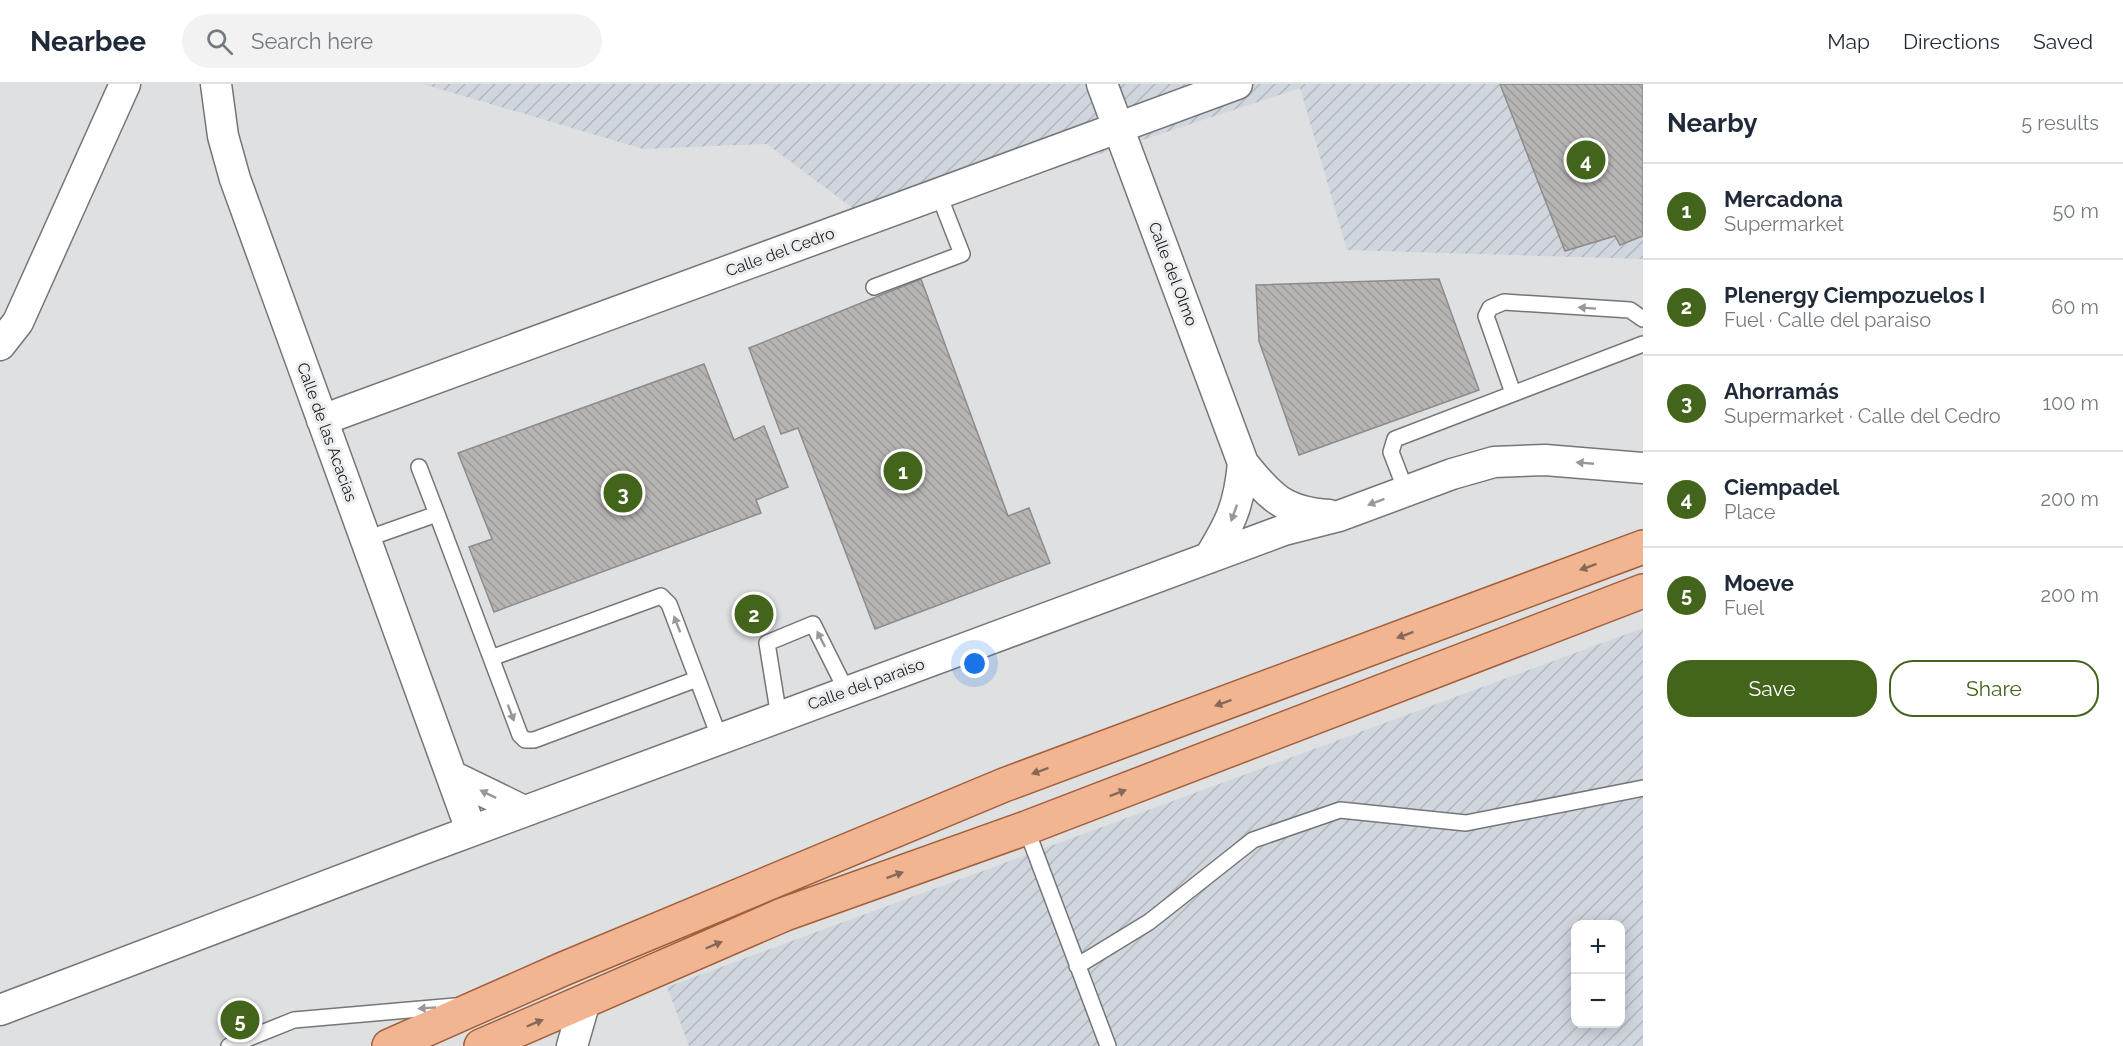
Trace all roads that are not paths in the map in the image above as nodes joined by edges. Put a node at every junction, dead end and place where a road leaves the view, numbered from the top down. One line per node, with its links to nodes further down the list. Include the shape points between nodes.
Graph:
1 (125, 84): 10 (street, via 18,322)
2 (216, 84): 12 (street, Calle de las Acacias, via 223,136 235,179)
3 (1102, 84): 5 (street, Calle del Olmo)
4 (1238, 84): 5 (street, Calle del Cedro)
5 (1118, 129): 6 (street, Calle del Cedro); 13 (street, Calle del Olmo)
6 (939, 195): 7 (lane, via 962,254); 12 (street, Calle del Cedro)
7 (874, 287)
8 (1643, 319): 11 (lane, one-way to 11, via 1630,310 1495,304 1486,316)
9 (1643, 344): 11 (lane)
10 (0, 345)
11 (1513, 393): 16 (lane, via 1395,439 1391,452)
12 (322, 420): 20 (street, Calle de las Acacias)
13 (1243, 463): 17 (street, Calle del Olmo); 23 (street, Calle del Olmo, one-way to 23, via 1240,497 1230,524)
14 (419, 467): 18 (lane)
15 (1643, 468): 16 (street, Calle del paraiso, one-way to 16, via 1545,460 1494,462)
16 (1406, 491): 19 (street, Calle del paraiso, one-way to 19)
17 (1266, 492): 19 (street, Calle del Olmo, via 1301,513); 21 (street, via 1267,514)
18 (436, 514): 20 (lane); 25 (lane)
19 (1339, 516): 21 (street, Calle del paraiso)
20 (366, 539): 30 (street, Calle de las Acacias)
21 (1259, 539): 23 (street, Calle del paraiso)
22 (1643, 547): 37 (main road, one-way to 37, via 1004,785)
23 (1209, 558): 27 (street, Calle del paraiso)
24 (1643, 591): 33 (main road, one-way to 24)
25 (490, 658): 26 (lane, one-way to 26, via 525,740 534,740); 26 (lane, one-way to 25, via 669,604 661,596)
26 (697, 679): 29 (lane)
27 (847, 692): 28 (street, Calle del paraiso); 28 (lane, one-way to 28, via 813,624 767,643)
28 (779, 717): 29 (street, Calle del paraiso)
29 (720, 739): 32 (street, Calle del paraiso)
30 (452, 776): 32 (street, one-way to 30); 34 (street, Calle de las Acacias)
31 (1643, 788): 35 (lane, via 1466,823 1340,810 1253,840 1149,922)
32 (524, 811): 34 (street, Calle del paraiso)
33 (1026, 828): 35 (lane); 36 (main road, one-way to 33, via 785,914)
34 (471, 831): 38 (street, Calle del paraiso)
35 (1077, 966): 43 (lane)
36 (585, 1001): 41 (main road, one-way to 36); 42 (street)
37 (485, 1004): 39 (lane, one-way to 39, via 294,1020); 40 (main road)
38 (0, 1010)
39 (229, 1046)
40 (389, 1046)
41 (481, 1046)
42 (572, 1046)
43 (1108, 1046)

